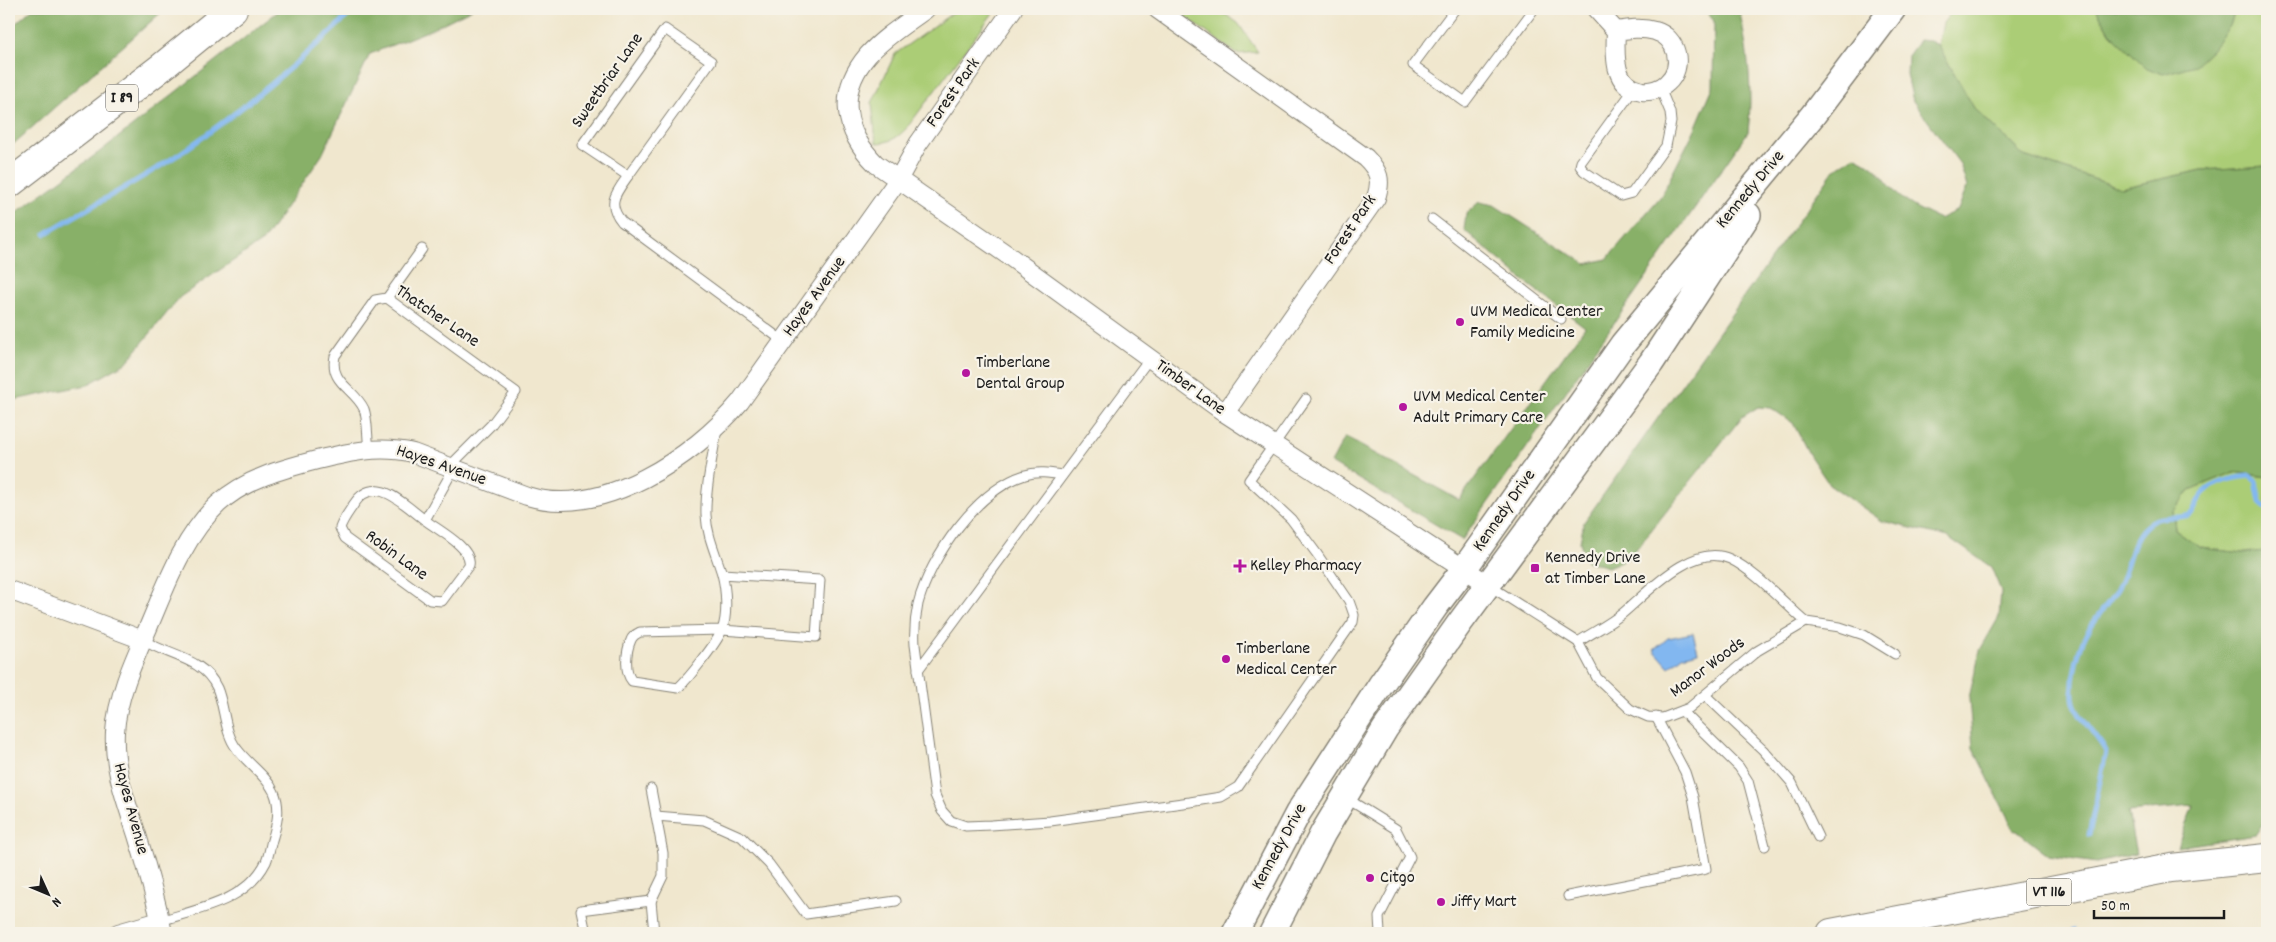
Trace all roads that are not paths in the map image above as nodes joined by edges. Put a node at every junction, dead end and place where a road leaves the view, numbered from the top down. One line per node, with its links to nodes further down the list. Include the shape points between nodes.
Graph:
1 (233, 9): 15 (main road, I 89)
2 (925, 9): 14 (street, Timber Lane, via 869,54 859,67 849,95 849,122 859,145 876,164)
3 (1013, 9): 14 (street, Forest Park, via 918,144)
4 (1157, 9): 23 (street, Forest Park, via 1366,158 1380,176 1376,198)
5 (1455, 9): 6 (lane, via 1413,65 1465,102)
6 (1534, 9)
7 (1596, 9): 9 (street)
8 (1893, 9): 12 (main road, Kennedy Drive)
9 (1616, 31): 10 (street, via 1650,30 1669,39 1676,52 1677,66 1671,79); 11 (street, via 1616,67 1622,80)
10 (1660, 88): 11 (street); 11 (lane, via 1670,112 1666,146 1632,193 1621,196 1584,171 1580,162)
11 (1634, 89)
12 (1813, 115): 30 (main road, Kennedy Drive, via 1624,344); 32 (main road, Kennedy Drive, via 1651,363)
13 (628, 176): 13 (lane, Sweetbriar Lane, via 711,61 665,29 582,145); 20 (lane, Sweetbriar Lane, via 613,205 622,222)
14 (898, 180): 20 (street, Hayes Avenue); 21 (street, Timber Lane)
15 (9, 184)
16 (1432, 219): 19 (lane)
17 (422, 249): 18 (lane)
18 (387, 298): 26 (lane, Thatcher Lane, via 374,300 335,356 333,367 337,377 357,397 365,412); 27 (lane, Thatcher Lane, via 516,392 491,425 456,461)
19 (1561, 319)
20 (783, 341): 24 (street, Hayes Avenue, via 740,402)
21 (1149, 359): 23 (street, Timber Lane); 28 (lane)
22 (1306, 399): 25 (lane)
23 (1224, 413): 25 (street, Timber Lane)
24 (717, 427): 27 (street, Hayes Avenue, via 639,480 617,491 577,502 542,501); 31 (lane, via 706,515 712,550)
25 (1273, 445): 30 (street, Timber Lane); 39 (lane, via 1249,480 1291,519 1317,554 1349,600 1354,622 1238,787 1229,794 1050,821 966,826 952,821 942,811 935,795)
26 (369, 449): 27 (street, Hayes Avenue, via 396,448); 36 (street, Hayes Avenue, via 283,468 255,480 218,505 197,530 174,568)
27 (454, 468): 29 (lane)
28 (1062, 475): 39 (lane); 39 (lane, via 1041,472 1012,480 984,499 958,529 934,566 918,603 914,628)
29 (425, 520): 29 (lane, Robin Lane, via 464,549 470,561 446,597 436,602 344,538 340,528 358,497 374,489 388,494)
30 (1464, 569): 32 (street, Timber Lane); 56 (main road, Kennedy Drive, via 1380,686 1298,813)
31 (722, 574): 35 (lane, via 725,598); 35 (lane, via 820,580 816,637)
32 (1489, 585): 37 (lane, Manor Woods); 44 (main road, Kennedy Drive, via 1385,729)
33 (9, 590): 36 (street)
34 (1806, 622): 37 (lane, via 1746,570 1729,558 1713,555 1685,563 1656,583 1622,614); 38 (lane, via 1840,627 1864,635); 40 (lane, Manor Woods, via 1757,651)
35 (722, 630): 35 (lane, via 689,678 678,688 637,683 627,676 630,641 640,632)
36 (143, 640): 52 (street, Hayes Avenue, via 117,713 115,756); 52 (lane, via 157,649 184,657 205,672 216,687 236,748 274,792 279,819 265,862 246,886 217,904)
37 (1578, 642): 42 (lane, Manor Woods, via 1597,678 1630,709)
38 (1896, 654)
39 (918, 670)
40 (1705, 695): 41 (lane, Manor Woods); 46 (lane, via 1763,750 1792,784)
41 (1682, 711): 42 (lane, Manor Woods, via 1663,718); 47 (lane, via 1748,780)
42 (1656, 717): 49 (lane, via 1685,772 1706,869)
43 (651, 789): 45 (lane)
44 (1344, 797): 57 (main road, Kennedy Drive); 58 (lane, via 1396,829 1410,857 1379,917)
45 (656, 816): 50 (lane, via 663,853 663,876); 51 (lane, via 704,820 742,837 769,864 806,914)
46 (1818, 837)
47 (1765, 846)
48 (2267, 858): 59 (main road, VT 116, via 2171,868)
49 (1568, 896)
50 (651, 900): 54 (lane, via 581,910); 55 (lane)
51 (896, 901)
52 (161, 927): 53 (street)
53 (118, 933)
54 (586, 933)
55 (654, 933)
56 (1235, 933)
57 (1272, 933)
58 (1380, 933)
59 (1831, 933)

